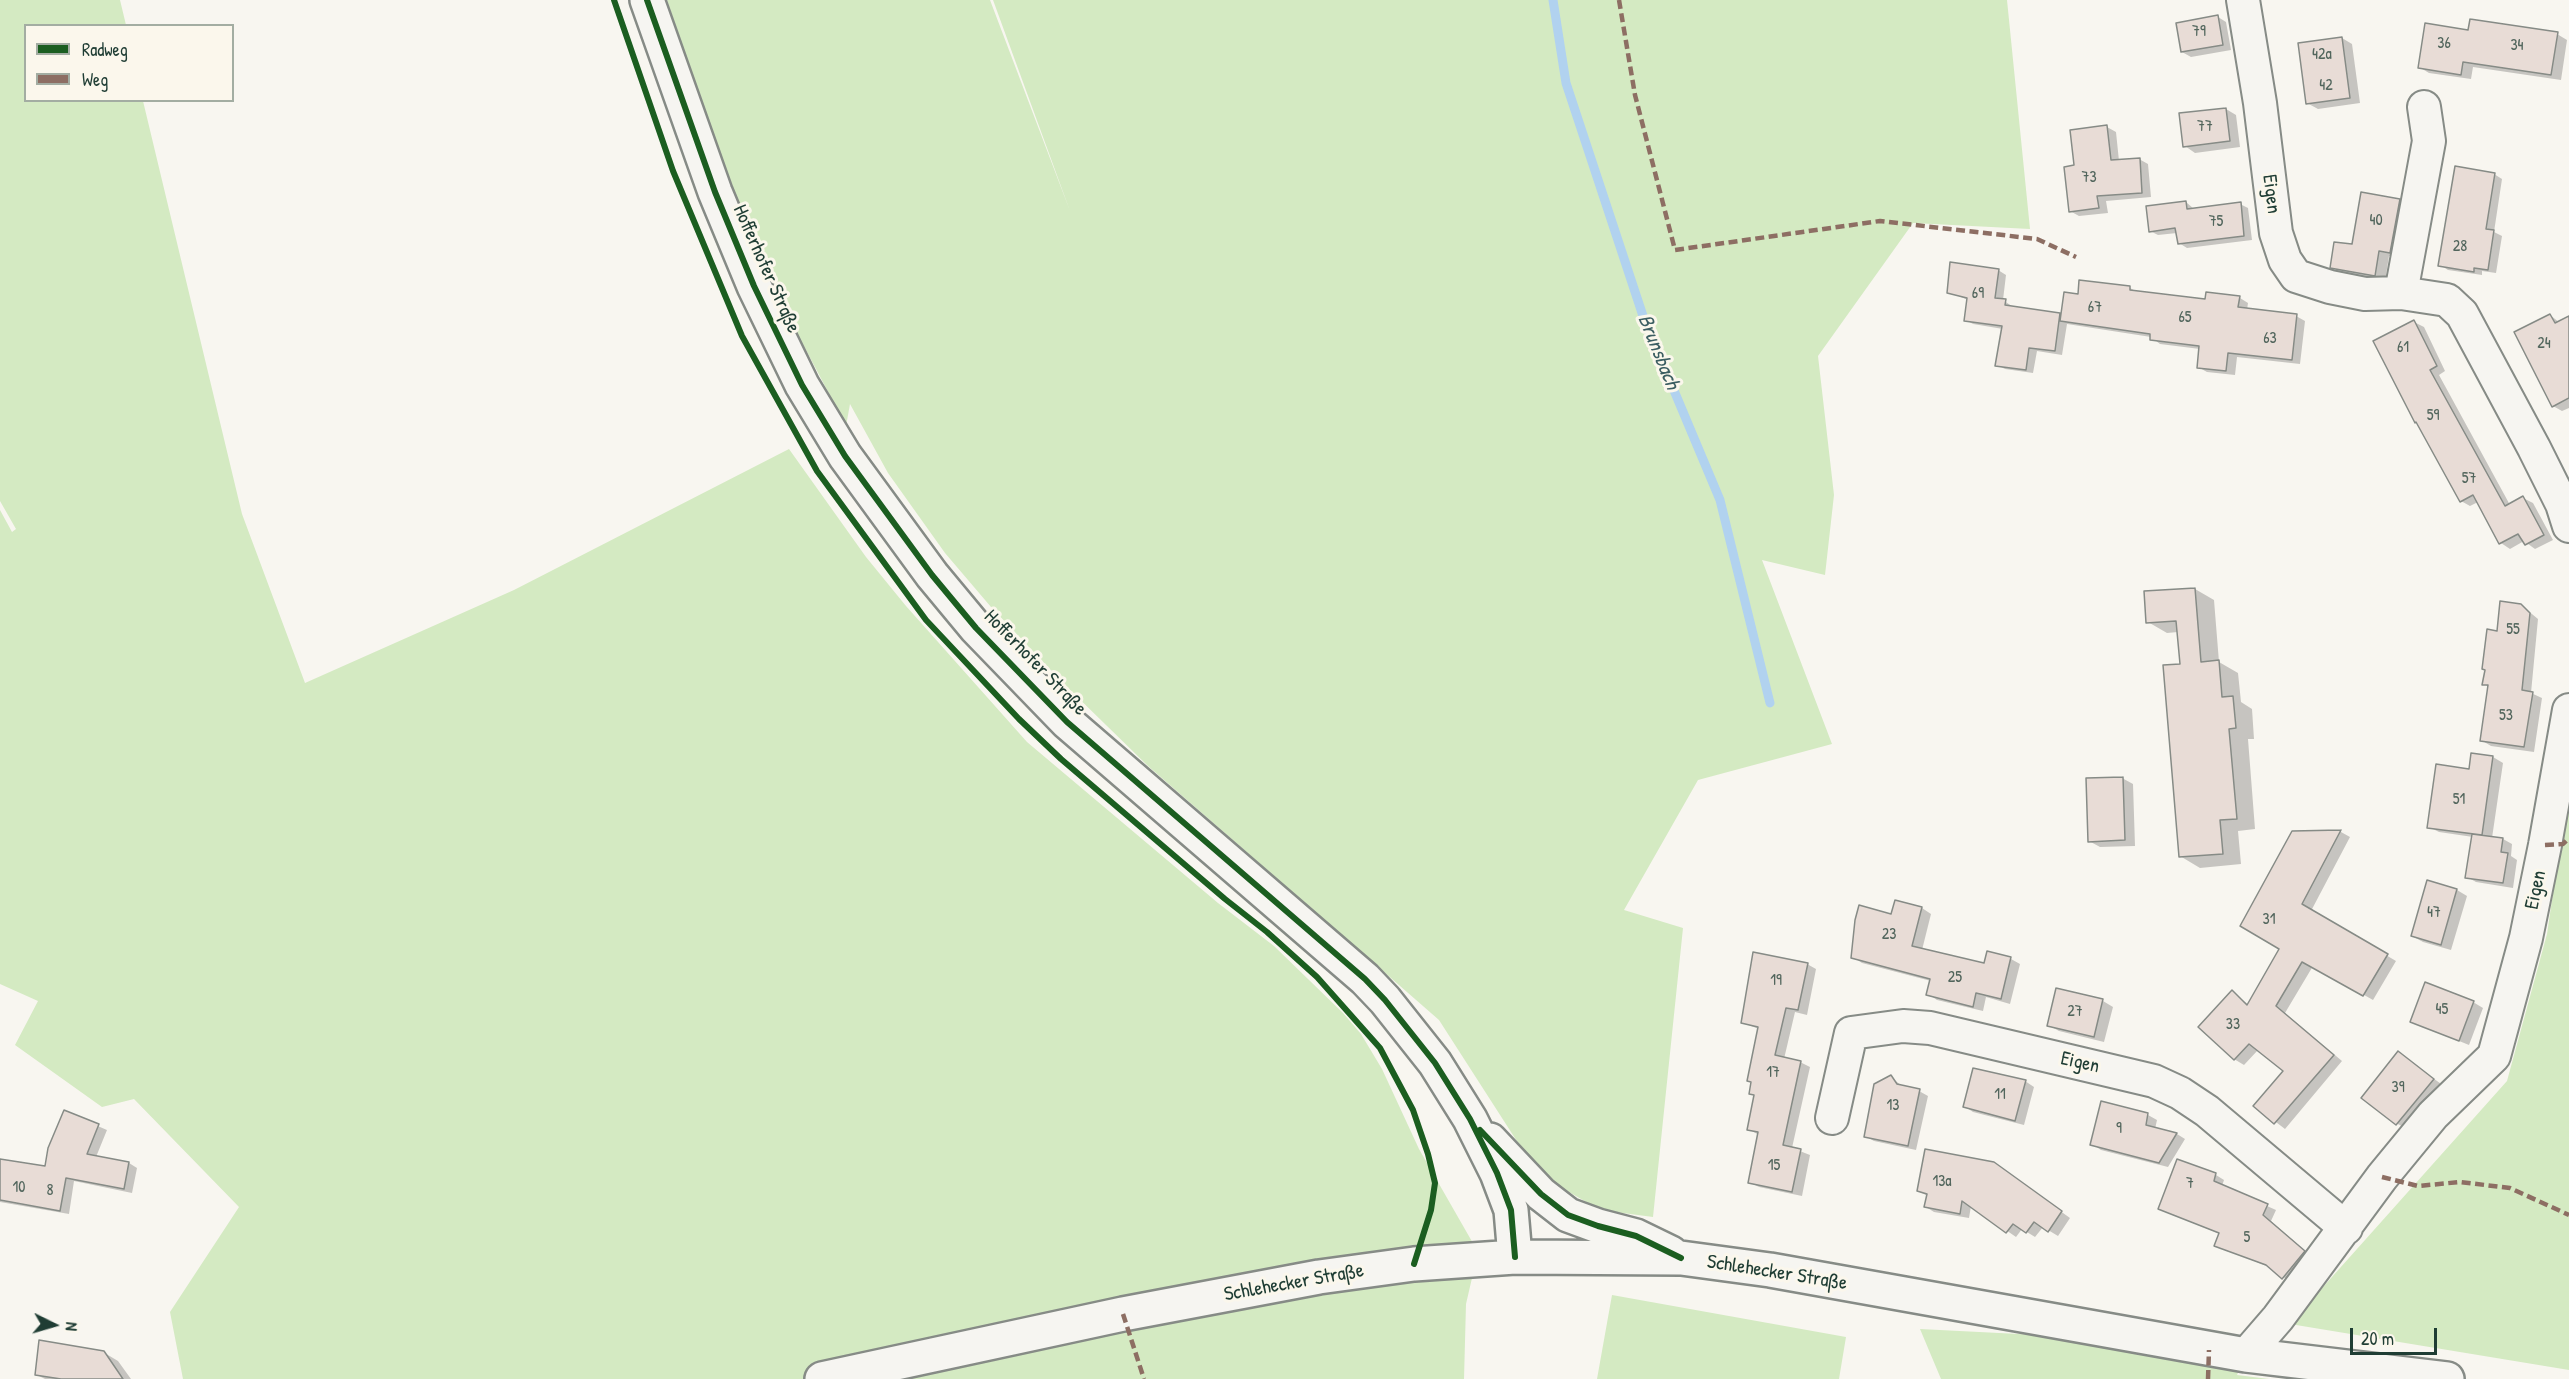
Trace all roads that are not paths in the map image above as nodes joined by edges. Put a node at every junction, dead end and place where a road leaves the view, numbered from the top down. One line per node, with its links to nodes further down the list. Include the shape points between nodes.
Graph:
1 (647, 0): 8 (street, Hofferhofer Straße, via 715,192 777,336 829,431 895,526 976,628 1067,722 1365,979 1436,1063)
2 (2243, 0): 4 (street, Eigen, via 2276,233 2285,260 2296,276 2330,287 2365,294)
3 (2424, 108): 4 (street, via 2429,141)
4 (2401, 293): 5 (street, Eigen, via 2446,300 2462,314 2534,448)
5 (2569, 526)
6 (2569, 710): 9 (street, Eigen, via 2526,938 2494,1056 2433,1115)
7 (1832, 1118): 9 (street, Eigen, via 1851,1033 1903,1026 1930,1028 2154,1081 2180,1093)
8 (1470, 1119): 10 (street, Hofferhofer Straße, via 1511,1210); 11 (street, via 1541,1194 1568,1215 1636,1236)
9 (2346, 1228): 12 (street, Eigen)
10 (1515, 1257): 11 (street, Schlehecker Straße); 13 (street, Schlehecker Straße, via 1414,1264 1319,1277 1123,1314)
11 (1682, 1258): 12 (street, Schlehecker Straße, via 1781,1272)
12 (2246, 1356): 14 (street, Schlehecker Straße)
13 (822, 1379)
14 (2447, 1379)

